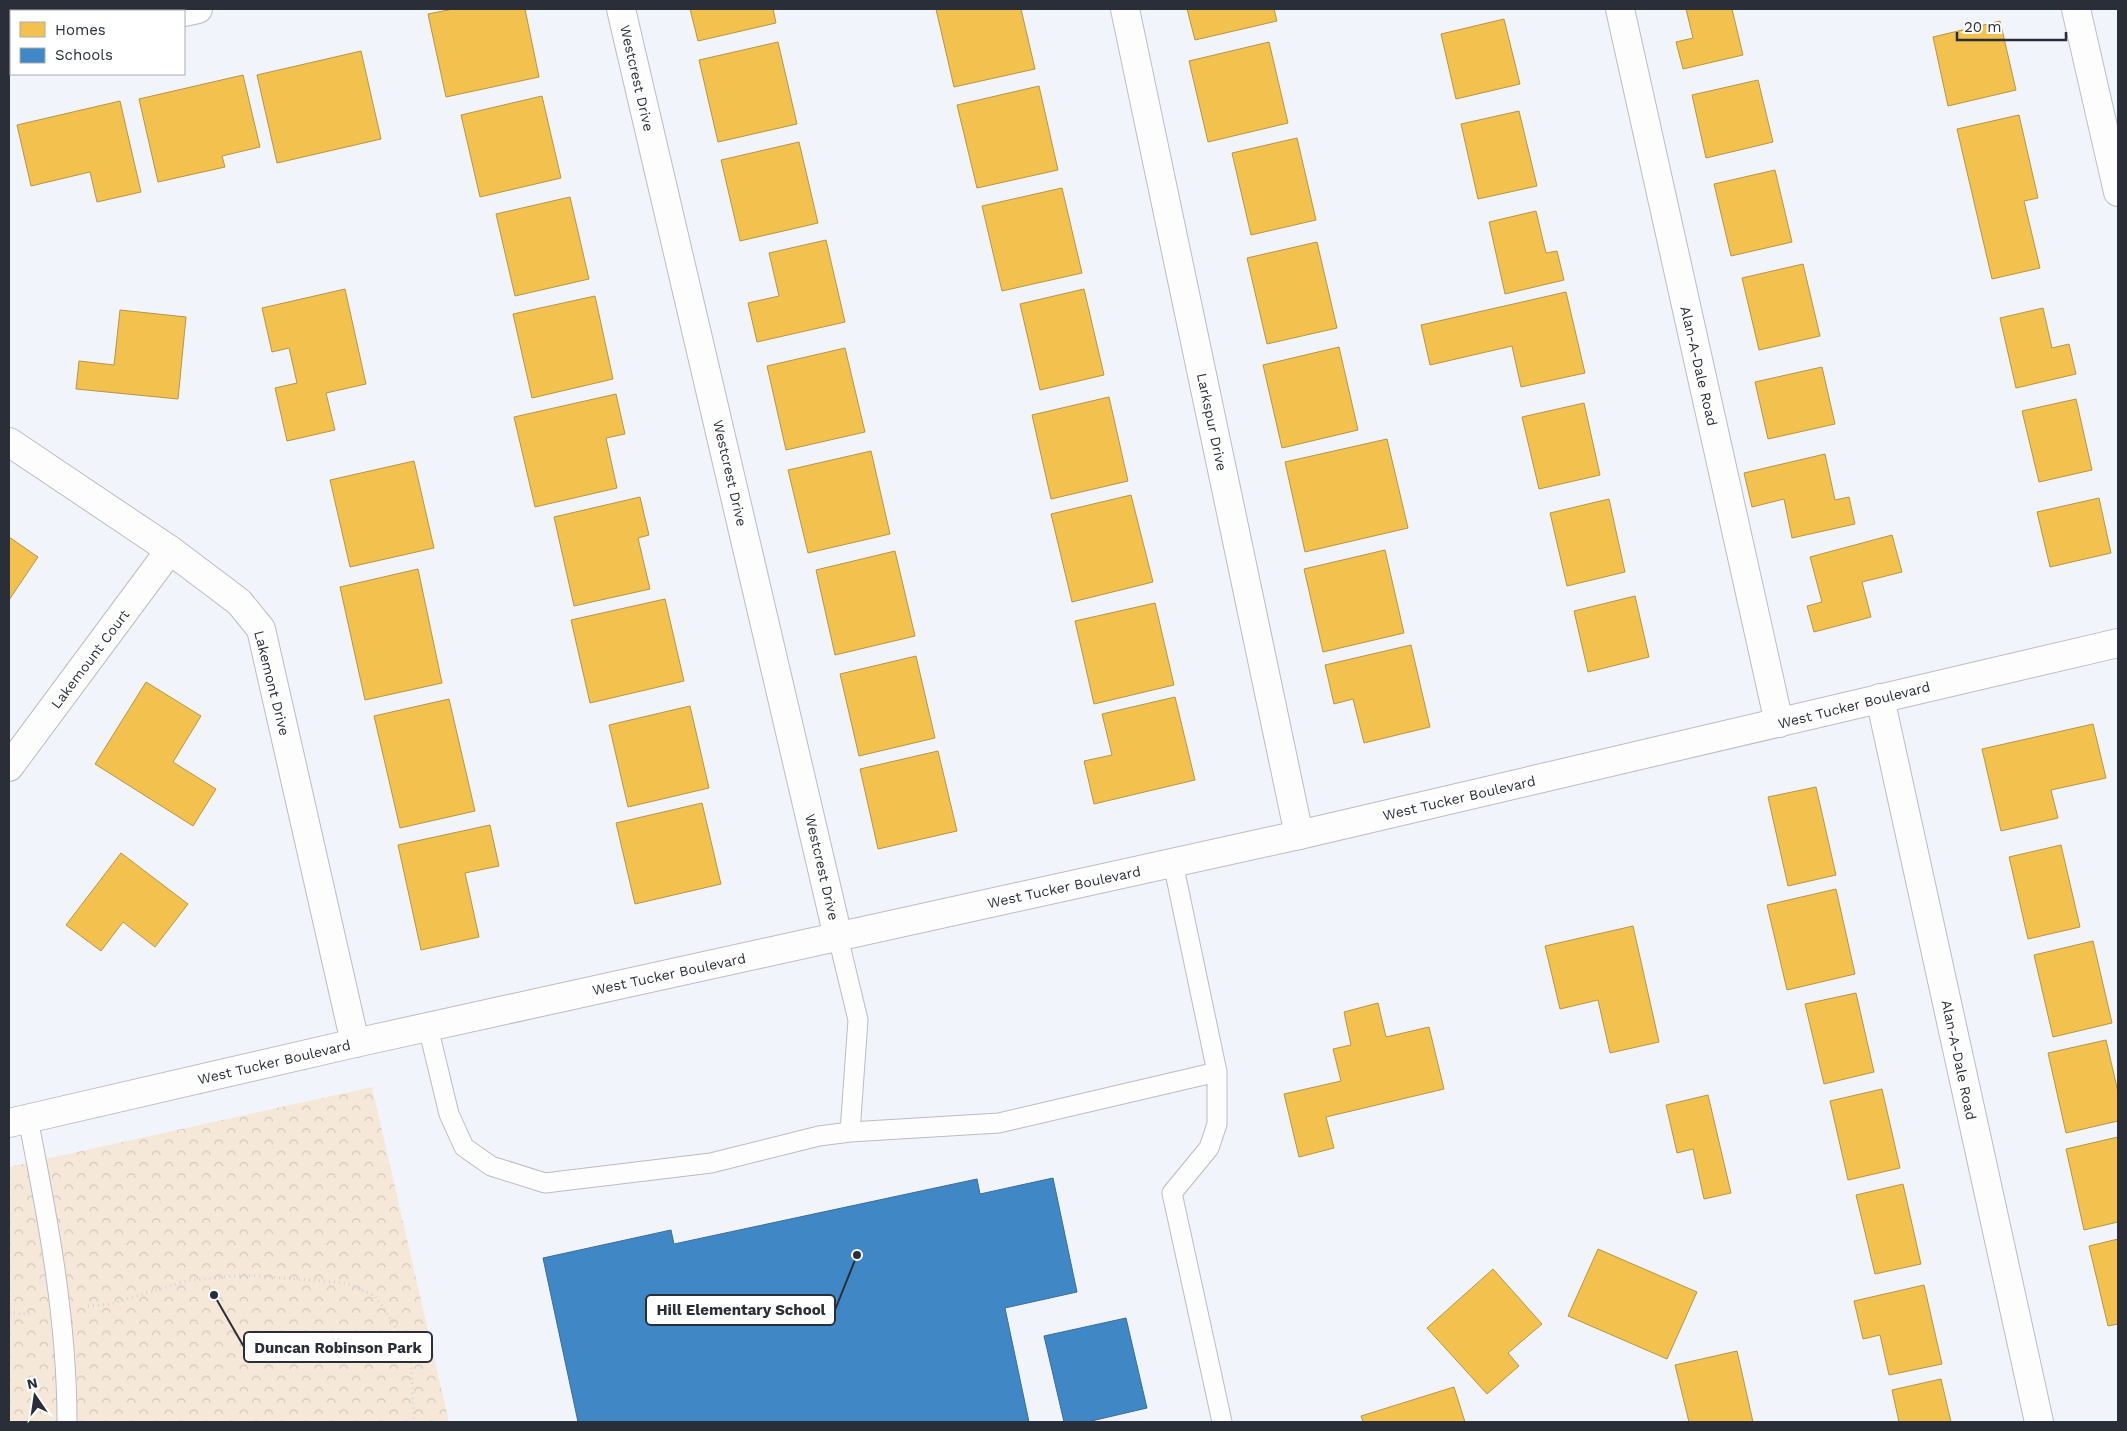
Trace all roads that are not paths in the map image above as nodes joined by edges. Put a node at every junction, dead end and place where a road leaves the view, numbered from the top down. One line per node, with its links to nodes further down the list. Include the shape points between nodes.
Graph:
1 (198, 9): 6 (street)
2 (621, 9): 16 (street, Westcrest Drive)
3 (1125, 9): 14 (street, Larkspur Drive)
4 (1620, 9): 12 (street, Alan-A-Dale Road)
5 (2076, 9): 7 (street)
6 (185, 12)
7 (2118, 192)
8 (9, 442): 9 (street, Lakemont Drive)
9 (170, 550): 13 (street, Lakemount Court); 18 (street, Lakemont Drive, via 239,602 261,629)
10 (2118, 643): 11 (street, West Tucker Boulevard)
11 (1880, 698): 12 (street, West Tucker Boulevard); 24 (street, Alan-A-Dale Road)
12 (1779, 723): 14 (street, West Tucker Boulevard)
13 (9, 766)
14 (1299, 835): 15 (street, West Tucker Boulevard)
15 (1173, 862): 16 (street, West Tucker Boulevard); 19 (lane)
16 (838, 937): 17 (street, West Tucker Boulevard); 21 (lane, via 858,1020)
17 (428, 1027): 18 (street, West Tucker Boulevard); 21 (lane, via 449,1114 464,1147 491,1166 545,1183 711,1163 819,1136)
18 (355, 1043): 20 (street, West Tucker Boulevard)
19 (1217, 1072): 21 (lane, via 999,1123); 23 (lane, via 1217,1124 1209,1148 1172,1193)
20 (18, 1121): 22 (lane, via 50,1228 61,1310)
21 (850, 1132)
22 (67, 1422)
23 (1222, 1422)
24 (2039, 1422)

